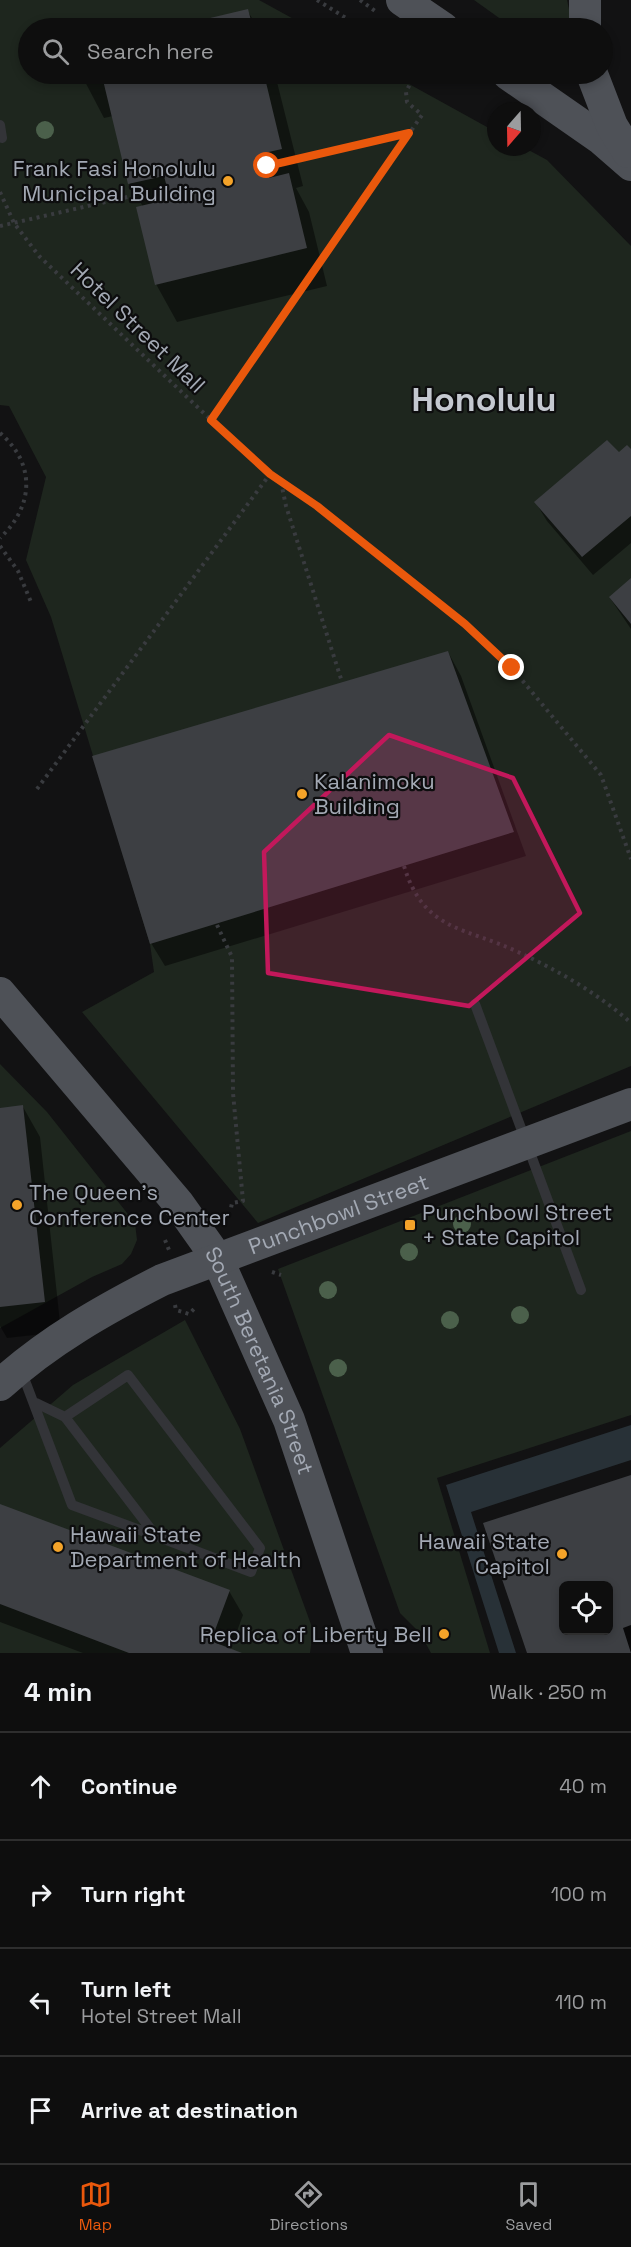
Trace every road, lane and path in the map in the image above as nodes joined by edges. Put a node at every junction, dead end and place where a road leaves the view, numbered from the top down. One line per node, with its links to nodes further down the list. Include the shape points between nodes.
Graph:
1 (317, 0): 4 (path)
2 (402, 0): 5 (main road)
3 (585, 0): 6 (main road)
4 (346, 18)
5 (428, 18)
6 (585, 18)
7 (410, 84): 11 (path, via 407,102 422,115)
8 (522, 84): 14 (main road, via 600,138)
9 (596, 84): 13 (main road, via 612,126)
10 (0, 125): 12 (lane)
11 (409, 133): 15 (path); 20 (path)
12 (2, 138)
13 (631, 155)
14 (631, 165)
15 (267, 166)
16 (167, 188): 18 (path)
17 (0, 192): 18 (path, Hotel Street Mall)
18 (14, 223): 19 (path); 20 (path, Hotel Street Mall, via 39,256)
19 (0, 226)
20 (211, 420): 22 (path, Hotel Street Mall)
21 (0, 433): 24 (path, via 12,443 23,463 27,486 23,508)
22 (270, 474): 23 (path, Hotel Street Mall); 28 (path)
23 (281, 481): 27 (path); 29 (path, Hotel Street Mall, via 465,624 512,668 601,775)
24 (0, 538)
25 (0, 546): 26 (path)
26 (32, 602)
27 (342, 682)
28 (37, 789)
29 (631, 859)
30 (404, 866): 34 (path, via 411,890 435,916 470,935 517,951 615,1008)
31 (217, 925): 37 (path, via 232,957 233,1093 243,1201 232,1203)
32 (0, 993): 40 (main road, South Beretania Street, via 178,1203)
33 (475, 1004): 36 (lane)
34 (631, 1023)
35 (631, 1104): 36 (main road, Punchbowl Street)
36 (526, 1144): 40 (main road, Punchbowl Street); 43 (lane)
37 (231, 1208)
38 (159, 1242): 39 (path, via 167,1239)
39 (169, 1251)
40 (217, 1258): 46 (main road, Punchbowl Street, via 97,1313); 50 (main road, South Beretania Street, via 289,1420)
41 (272, 1272): 42 (path)
42 (281, 1275)
43 (580, 1290)
44 (175, 1305): 45 (path, via 176,1310 189,1314)
45 (194, 1309)
46 (10, 1376): 47 (lane)
47 (36, 1403): 48 (lane); 49 (lane, via 72,1504)
48 (65, 1417): 49 (lane); 49 (lane, via 128,1375 260,1548 251,1572)
49 (156, 1536)
50 (367, 1653)

